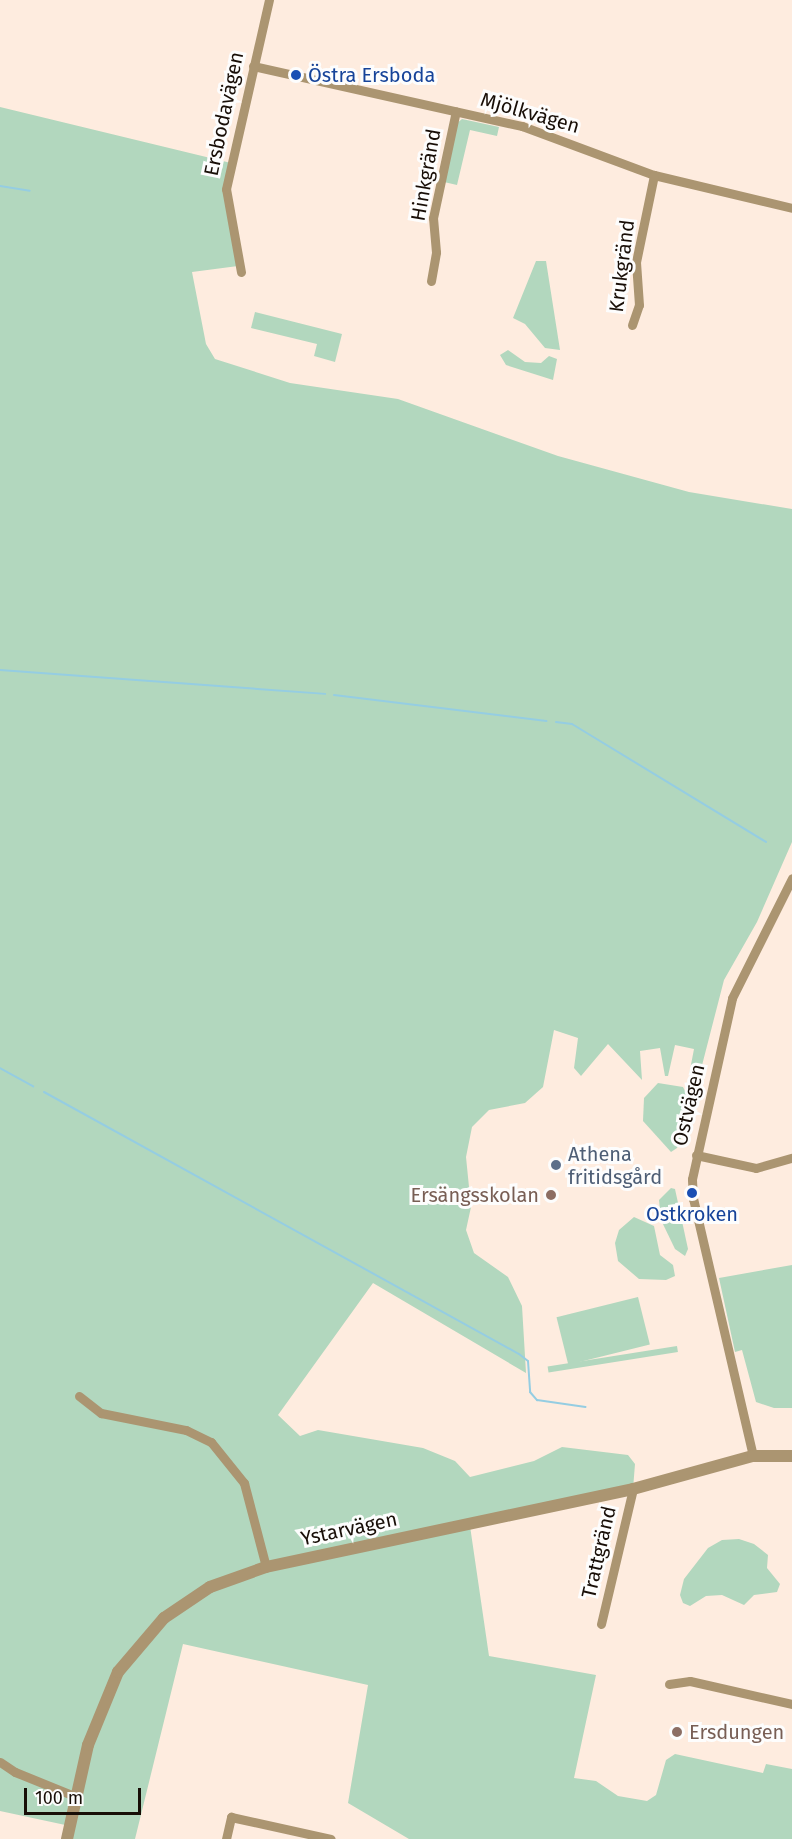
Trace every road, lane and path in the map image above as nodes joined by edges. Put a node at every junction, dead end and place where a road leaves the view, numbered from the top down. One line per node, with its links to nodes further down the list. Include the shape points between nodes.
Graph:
1 (268, 0): 2 (street, Ersbodavägen)
2 (253, 66): 3 (street, Mjölkvägen); 6 (street, Ersbodavägen, via 226,189)
3 (456, 111): 4 (street, Mjölkvägen, via 549,133); 7 (street, Hinkgränd, via 433,218 436,252)
4 (654, 175): 5 (street, Mjölkvägen); 8 (street, Krukgränd, via 636,262 639,305)
5 (792, 208)
6 (241, 272)
7 (431, 281)
8 (632, 325)
9 (792, 878): 10 (street, Ostvägen, via 732,998)
10 (696, 1155): 11 (street, via 756,1168); 13 (street, Ostvägen, via 693,1199)
11 (792, 1158)
12 (79, 1396): 16 (street, via 101,1413 186,1430 211,1442 244,1483)
13 (753, 1456): 14 (street, Ystarvägen); 15 (street, Ystarvägen)
14 (792, 1456)
15 (633, 1489): 16 (street, Ystarvägen); 17 (street, Trattgränd)
16 (266, 1567): 21 (street, Ystarvägen, via 210,1587 164,1618 138,1644 101,1705)
17 (602, 1624)
18 (669, 1684): 19 (street, via 690,1681)
19 (792, 1704)
20 (0, 1762): 21 (street)
21 (77, 1797): 22 (street, Ystarvägen)
22 (67, 1839)
23 (226, 1839): 24 (street, via 231,1816)
24 (331, 1839)

